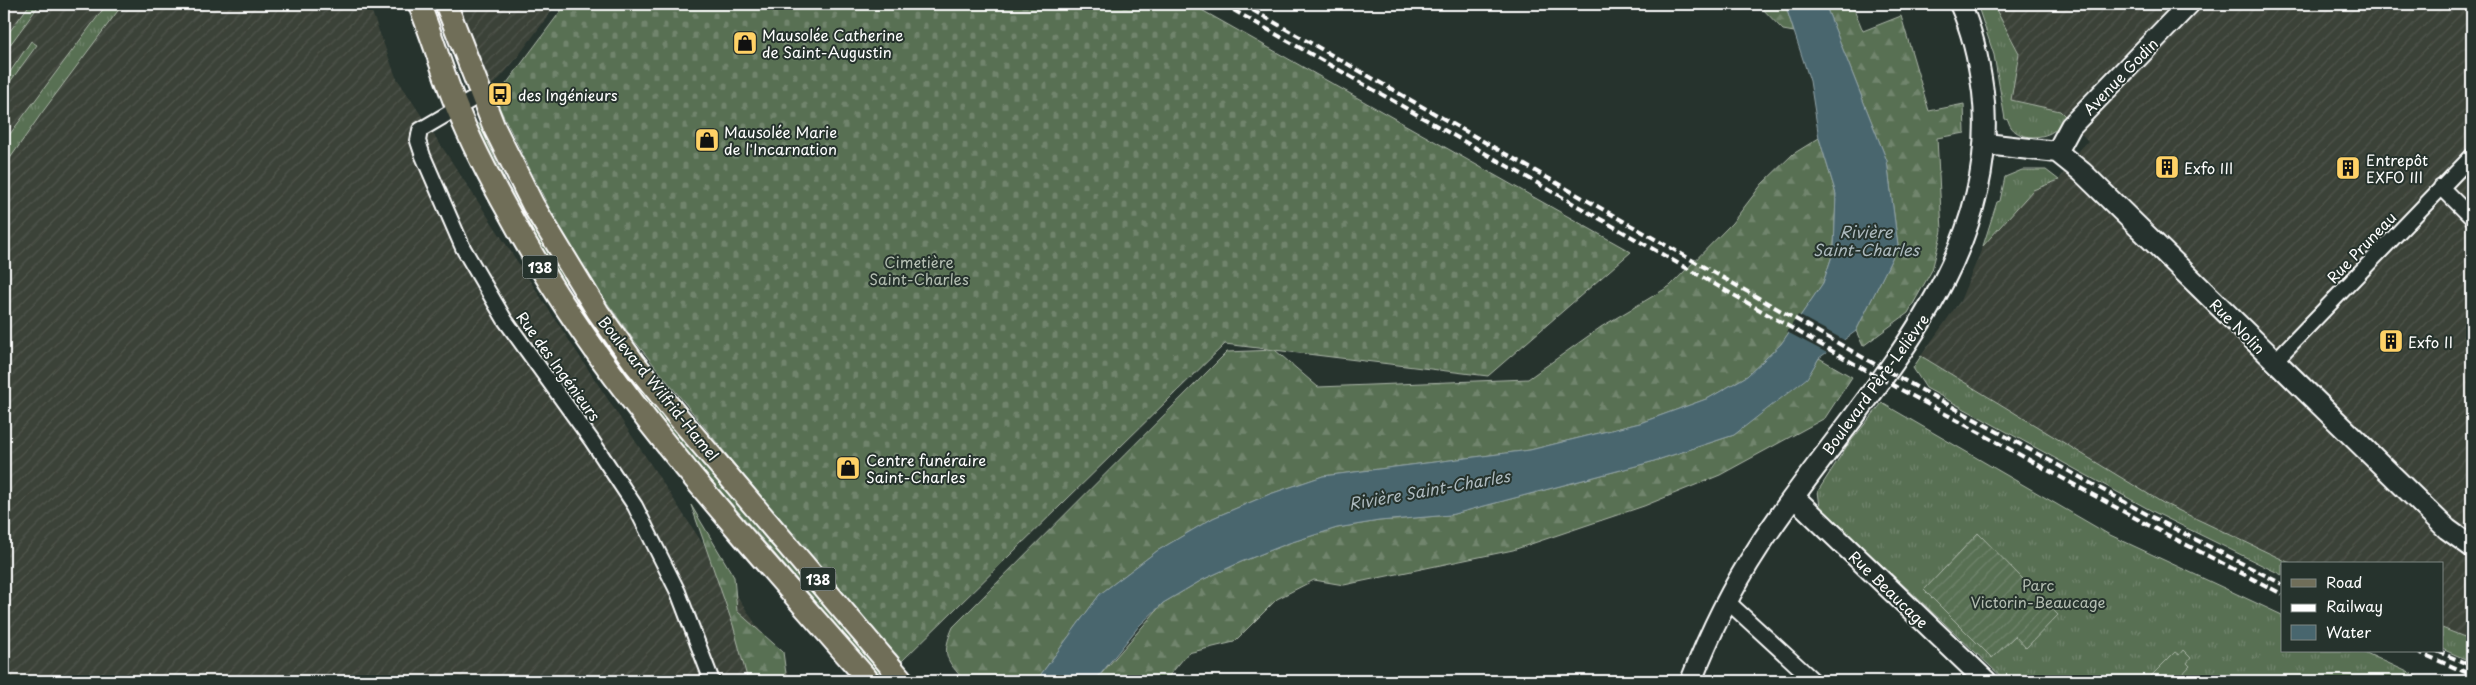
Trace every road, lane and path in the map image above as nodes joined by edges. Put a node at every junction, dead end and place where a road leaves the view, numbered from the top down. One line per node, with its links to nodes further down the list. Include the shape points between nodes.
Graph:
1 (419, 4): 6 (main road, Boulevard Wilfrid-Hamel / 138)
2 (446, 4): 5 (main road, Boulevard Wilfrid-Hamel / 138)
3 (1960, 4): 7 (street, Boulevard Père-Lelièvre, via 1978,62)
4 (2189, 4): 8 (street, Avenue Godin, via 2071,126)
5 (480, 94): 6 (street, Rue des Ingénieurs); 20 (main road, Boulevard Wilfrid-Hamel / 138, via 533,205 613,334 680,418)
6 (457, 108): 16 (main road, Boulevard Wilfrid-Hamel / 138, via 509,215 593,350 642,415); 17 (street, Rue des Ingénieurs, via 420,130 418,141 462,248 505,320 635,506 678,592)
7 (1986, 144): 8 (street); 13 (street, Boulevard Père-Lelièvre, via 1962,241 1938,292 1887,372)
8 (2057, 152): 12 (street, Rue Nolin, via 2082,172)
9 (2472, 156): 10 (street, Rue Pruneau)
10 (2442, 187): 11 (street); 12 (street, Rue Pruneau)
11 (2472, 218)
12 (2274, 362): 14 (street, Rue Nolin, via 2446,529)
13 (1794, 497): 15 (street, Boulevard Père-Lelièvre, via 1758,548); 23 (street, Rue Beaucage)
14 (2472, 547)
15 (1727, 601): 21 (street, Boulevard Père-Lelièvre); 22 (street)
16 (808, 611): 18 (main road); 19 (main road, Boulevard Wilfrid-Hamel / 138)
17 (712, 681)
18 (848, 681)
19 (869, 681)
20 (904, 681)
21 (1691, 681)
22 (1814, 681)
23 (1986, 681)

